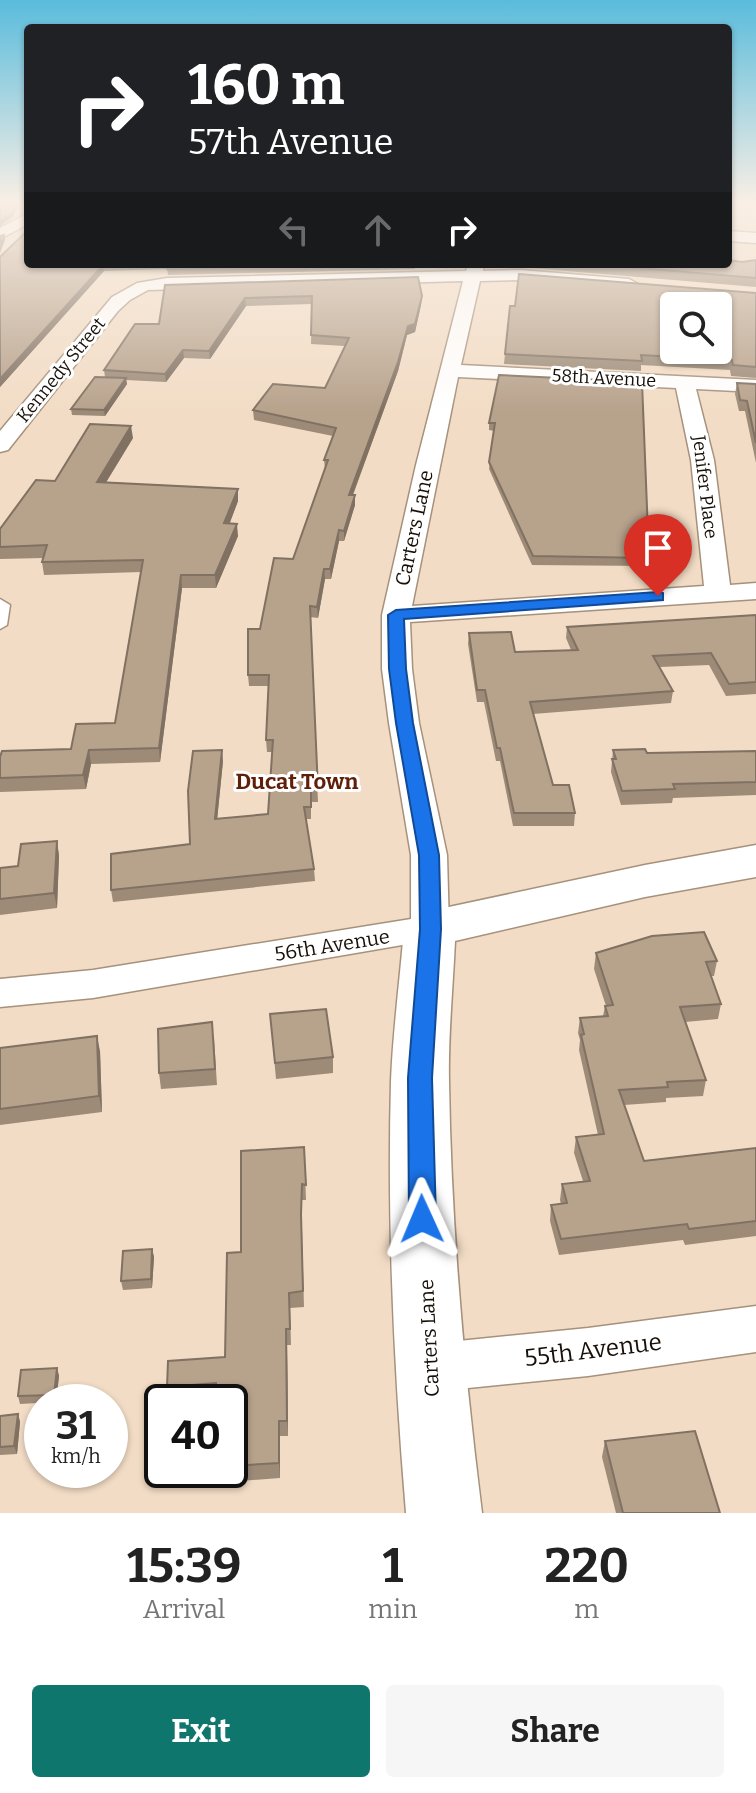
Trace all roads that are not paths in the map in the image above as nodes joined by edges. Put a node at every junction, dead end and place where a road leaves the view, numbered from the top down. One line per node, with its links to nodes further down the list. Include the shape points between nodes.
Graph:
1 (475, 270): 5 (street, Carters Lane)
2 (461, 271): 8 (street, Kennedy Street, via 140,286 124,295)
3 (482, 271): 4 (street, Kennedy Street)
4 (651, 286)
5 (452, 371): 6 (street, 58th Avenue); 12 (street, Carters Lane)
6 (684, 382): 7 (street, 58th Avenue); 10 (street, Jenifer Place, via 706,472)
7 (756, 386)
8 (0, 445)
9 (756, 591): 10 (street)
10 (718, 593): 12 (street)
11 (0, 603): 13 (lane)
12 (396, 615): 15 (street, Carters Lane, via 404,723 429,855)
13 (0, 625)
14 (756, 861): 15 (street, 56th Avenue)
15 (430, 929): 16 (street, 56th Avenue, via 93,984); 18 (street, Carters Lane, via 420,1078)
16 (0, 993)
17 (756, 1329): 18 (street, 55th Avenue)
18 (429, 1368): 19 (street, Carters Lane)
19 (444, 1513)

